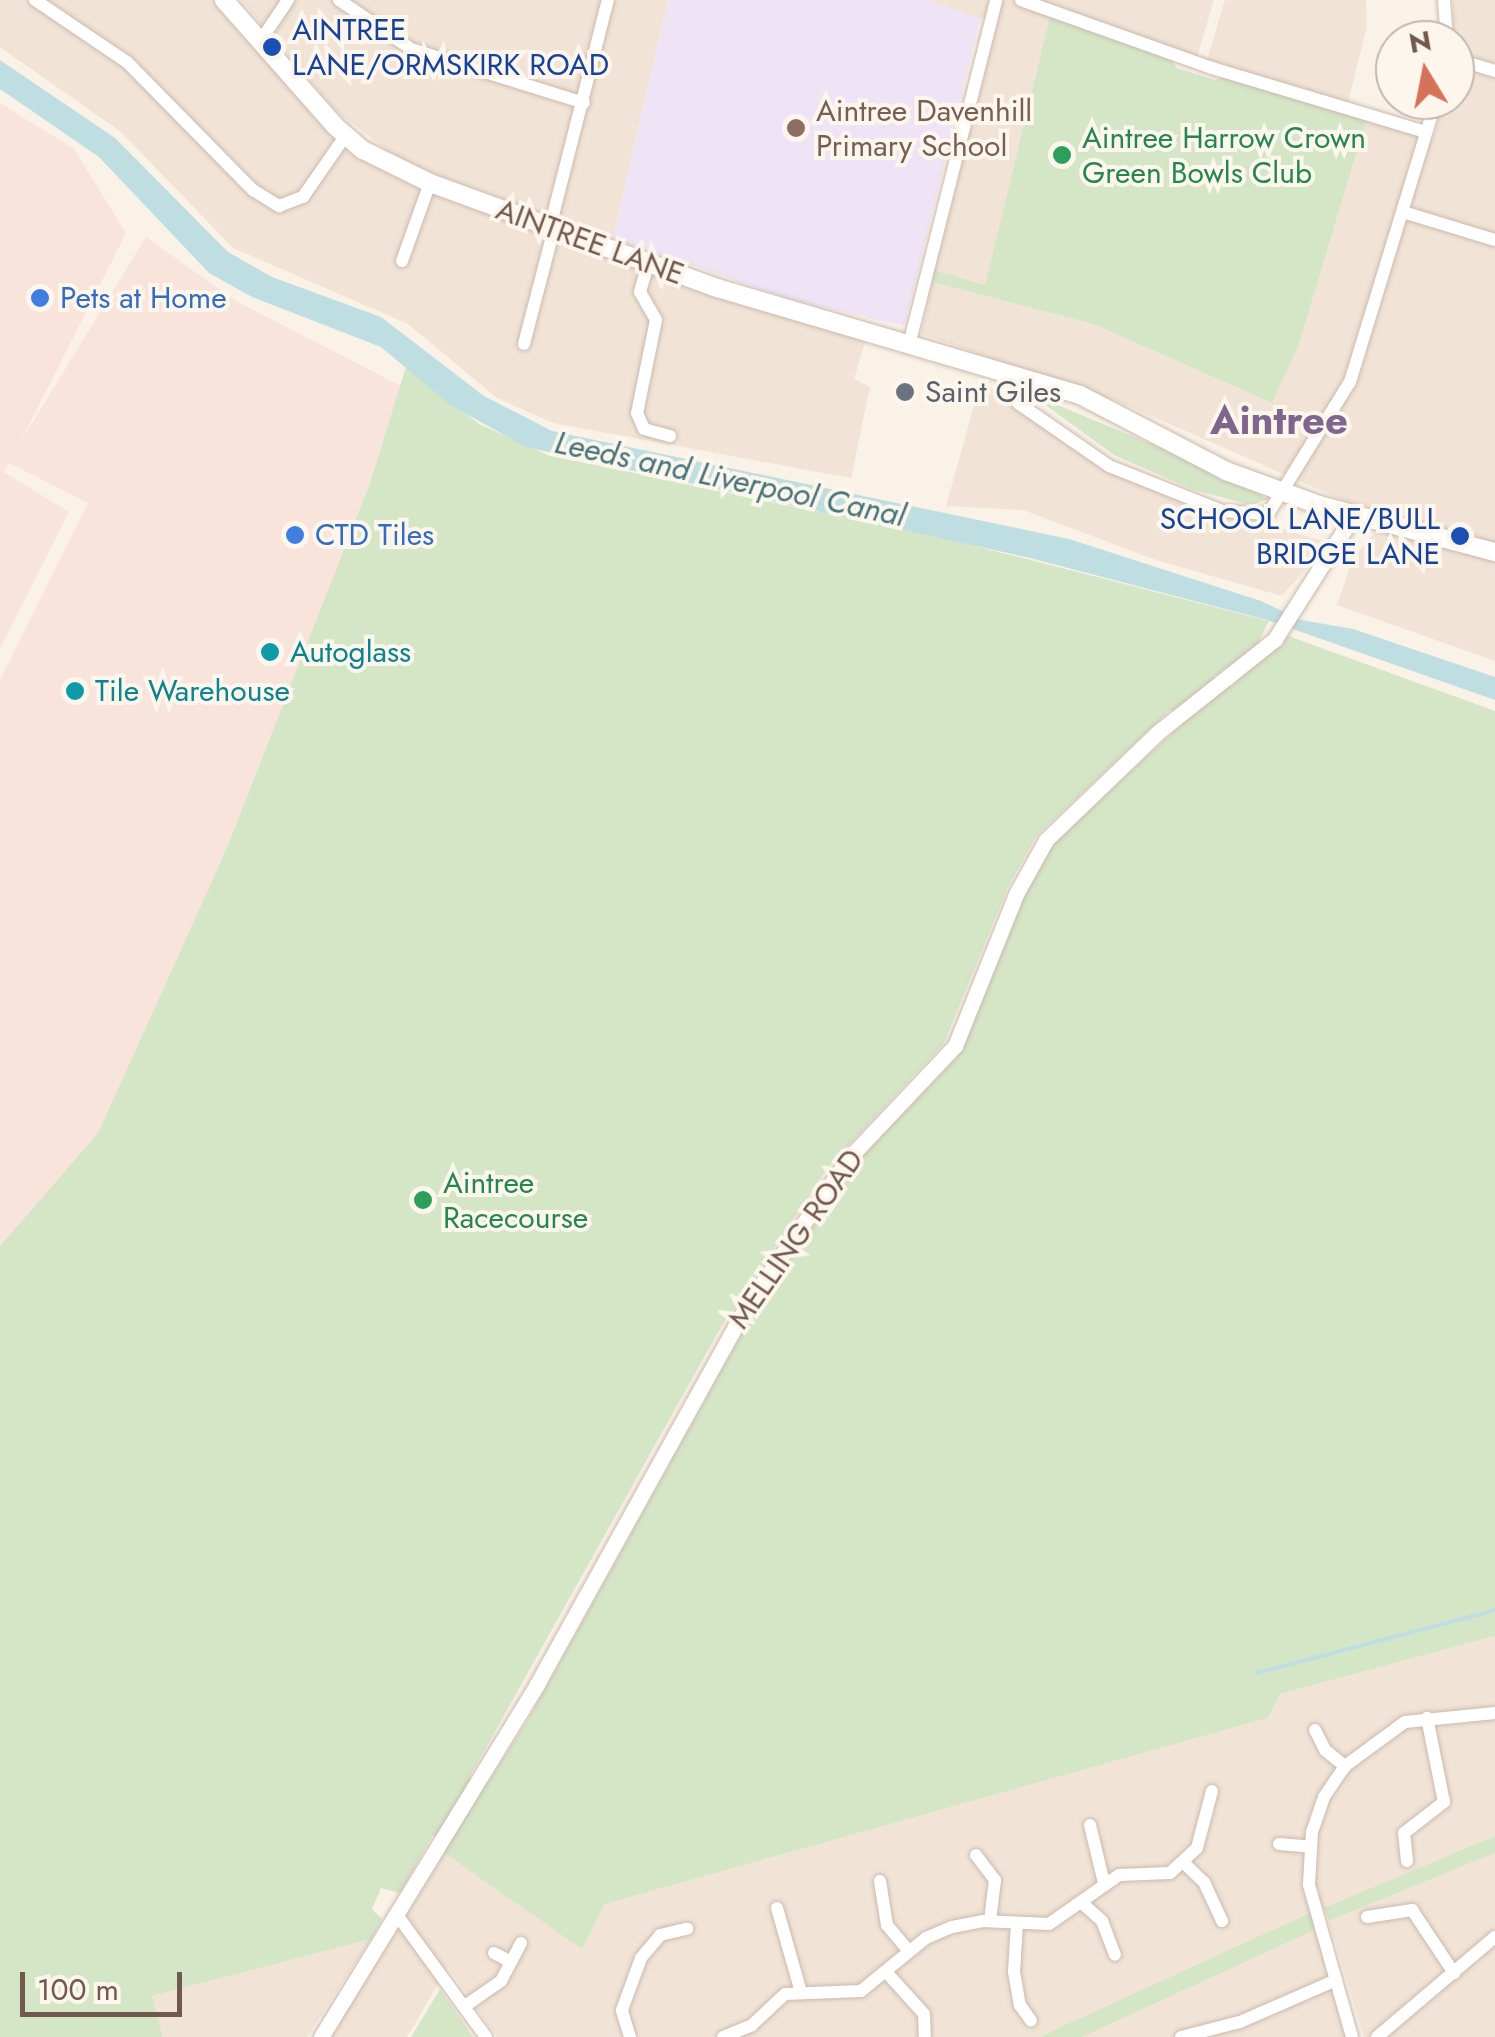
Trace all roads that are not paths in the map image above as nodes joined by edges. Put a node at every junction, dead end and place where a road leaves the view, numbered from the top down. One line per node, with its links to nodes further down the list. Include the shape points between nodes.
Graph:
1 (35, 0): 12 (street, via 127,62 253,190 279,206 304,197)
2 (224, 0): 8 (main road, AINTREE LANE)
3 (288, 0): 8 (street)
4 (340, 0): 9 (street, via 411,49)
5 (608, 0): 9 (street)
6 (996, 0): 19 (street)
7 (1021, 0): 11 (street, via 1212,68)
8 (258, 42): 12 (main road, AINTREE LANE)
9 (584, 103): 15 (street)
10 (1430, 120): 11 (street)
11 (1426, 132): 14 (street)
12 (346, 135): 13 (main road, AINTREE LANE, via 381,161)
13 (430, 182): 15 (main road, AINTREE LANE); 17 (street)
14 (1404, 212): 16 (street); 23 (street, via 1350,382)
15 (552, 228): 18 (main road, AINTREE LANE); 20 (street)
16 (1495, 240)
17 (402, 261)
18 (648, 264): 19 (main road, AINTREE LANE); 22 (street, via 640,292 656,320 637,413 644,429)
19 (910, 341): 21 (main road, AINTREE LANE)
20 (524, 344)
21 (1020, 374): 23 (main road, AINTREE LANE); 23 (street, via 1018,403 1109,466 1222,511 1255,516 1278,507)
22 (670, 436)
23 (1283, 491): 24 (main road, AINTREE LANE)
24 (1352, 516): 25 (main road, AINTREE LANE); 41 (street, MELLING ROAD, via 1280,633 1238,674 1157,734 1046,840 1016,894 955,1046 848,1158 745,1308 537,1684)
25 (1494, 548)
26 (1495, 1713): 27 (street)
27 (1427, 1718): 29 (street, via 1376,1738); 35 (street, via 1444,1802 1404,1832)
28 (1315, 1730): 29 (street, via 1325,1750)
29 (1345, 1766): 33 (street, via 1324,1797)
30 (1212, 1790): 36 (street, via 1197,1848)
31 (1090, 1826): 38 (street)
32 (1278, 1844): 33 (street)
33 (1311, 1847): 55 (street, via 1309,1886)
34 (976, 1854): 43 (street, via 995,1880)
35 (1407, 1861)
36 (1184, 1863): 38 (street, via 1170,1873 1119,1874); 44 (street, via 1204,1882)
37 (880, 1881): 49 (street, via 887,1926)
38 (1104, 1883): 39 (street)
39 (1082, 1903): 45 (street, via 1050,1924); 51 (street, via 1102,1921)
40 (777, 1908): 56 (street)
41 (398, 1914): 57 (street); 60 (street, MELLING ROAD)
42 (1367, 1918): 54 (street, via 1412,1910)
43 (990, 1921): 45 (street); 49 (street, via 952,1927)
44 (1222, 1921)
45 (1017, 1923): 58 (street, via 1014,1972)
46 (687, 1928): 62 (street, via 660,1935 641,1958 622,2010)
47 (1495, 1937): 54 (street)
48 (521, 1943): 52 (street)
49 (909, 1951): 53 (street)
50 (494, 1953): 52 (street)
51 (1116, 1955)
52 (511, 1962): 57 (street, via 501,1981)
53 (887, 1973): 56 (street, via 844,1994); 63 (street, via 924,2014)
54 (1454, 1973): 66 (street)
55 (1336, 1980): 64 (street, via 1240,2022); 65 (street)
56 (800, 1990): 59 (street)
57 (465, 2006): 61 (street)
58 (1031, 2022)
59 (731, 2036)
60 (321, 2037)
61 (486, 2037)
62 (630, 2037)
63 (925, 2037)
64 (1181, 2037)
65 (1352, 2037)
66 (1377, 2037)

